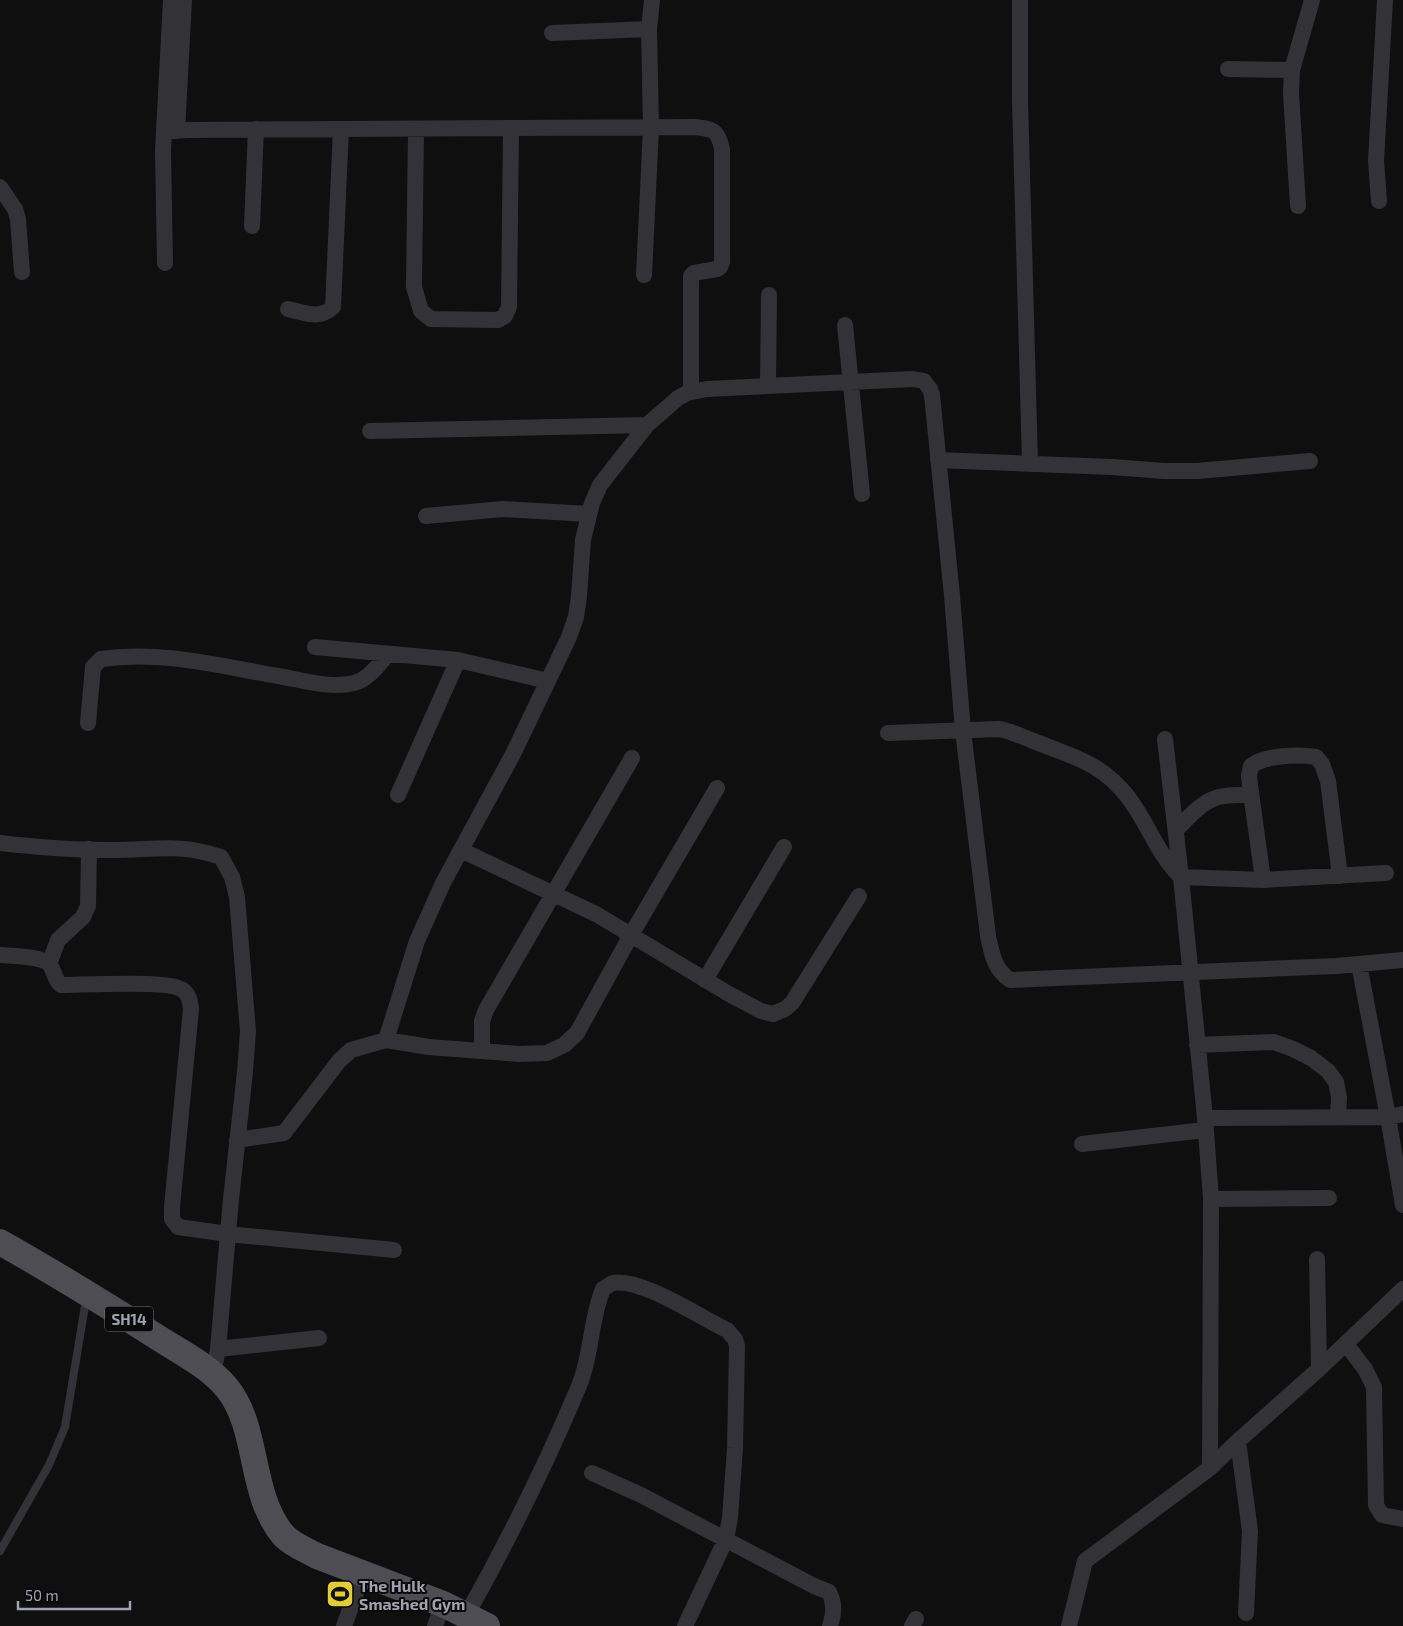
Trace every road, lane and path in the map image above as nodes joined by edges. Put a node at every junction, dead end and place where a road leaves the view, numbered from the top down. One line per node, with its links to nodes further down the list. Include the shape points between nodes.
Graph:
1 (171, 0): 16 (street)
2 (184, 0): 16 (street)
3 (652, 0): 7 (street)
4 (1020, 0): 34 (street)
5 (1312, 0): 10 (street)
6 (1385, 0): 18 (street, via 1376,161)
7 (649, 29): 8 (street); 11 (street)
8 (552, 34)
9 (1228, 68): 10 (street)
10 (1292, 70): 19 (street)
11 (651, 128): 15 (street); 23 (street); 29 (street, via 710,129 719,136 722,149 722,262 717,269 690,276)
12 (256, 129): 13 (street); 16 (street); 20 (street)
13 (341, 129): 14 (street); 25 (street, via 333,307 325,314 316,315)
14 (416, 129): 15 (street); 15 (street, via 414,287 421,311 431,319 498,320 505,316 509,307)
15 (510, 129)
16 (171, 131): 21 (street, via 163,151)
17 (0, 187): 22 (street, via 15,208)
18 (1379, 201)
19 (1298, 206)
20 (252, 226)
21 (165, 263)
22 (22, 272)
23 (644, 275)
24 (769, 295): 28 (street)
25 (288, 309)
26 (845, 325): 27 (street)
27 (851, 382): 28 (street); 32 (street, via 924,381 932,395); 35 (street)
28 (768, 385): 29 (street)
29 (691, 392): 30 (street, via 678,398)
30 (647, 425): 31 (street); 36 (street, via 600,485)
31 (370, 431)
32 (938, 460): 34 (street); 43 (street)
33 (1310, 461): 34 (street, via 1197,471)
34 (1030, 463)
35 (862, 494)
36 (589, 514): 37 (street, via 504,509); 41 (street, via 583,540 576,618)
37 (426, 516)
38 (316, 647): 39 (street)
39 (388, 654): 40 (street); 42 (street, via 366,678 342,685 176,658 137,655 101,659 94,667)
40 (458, 660): 41 (street); 48 (street)
41 (548, 681): 54 (street)
42 (88, 723)
43 (963, 731): 44 (street); 57 (street, via 1010,731 1088,762 1128,797 1169,865); 66 (street, via 988,936 996,966 1002,975 1010,980)
44 (888, 733)
45 (1164, 739): 50 (street)
46 (632, 758): 59 (street)
47 (717, 788): 61 (street)
48 (398, 795)
49 (1251, 795): 50 (street, via 1213,799); 56 (street, via 1249,776 1251,766 1257,761 1304,755 1316,757 1328,781); 58 (street)
50 (1176, 830): 57 (street)
51 (0, 843): 53 (street)
52 (784, 847): 67 (street)
53 (89, 849): 64 (street, via 88,906 83,916 58,940); 74 (street, via 171,847 201,850 221,857 232,877 237,897 248,1031)
54 (461, 850): 59 (street); 68 (street, via 417,941)
55 (1386, 873): 56 (street)
56 (1340, 876): 58 (street)
57 (1181, 877): 58 (street); 66 (street)
58 (1264, 880)
59 (554, 894): 61 (street); 70 (street, via 486,1010 482,1021)
60 (859, 896): 67 (street, via 792,1003 785,1009 773,1014 761,1011)
61 (631, 935): 67 (street); 70 (street, via 578,1033 564,1045 547,1053)
62 (0, 955): 64 (street, via 43,959)
63 (1403, 960): 65 (street)
64 (49, 964): 79 (street, via 61,985 163,984 181,989 189,997 191,1008 172,1219 178,1227)
65 (1359, 964): 66 (street); 71 (street)
66 (1190, 973): 69 (street)
67 (705, 980)
68 (386, 1040): 70 (street, via 406,1045); 74 (street, via 352,1050 339,1061 284,1133)
69 (1197, 1045): 72 (street, via 1274,1042 1305,1055 1328,1071 1336,1082 1340,1098); 73 (street)
70 (482, 1051)
71 (1396, 1116): 72 (street); 78 (street)
72 (1338, 1117): 73 (street)
73 (1205, 1124): 75 (street); 77 (street)
74 (237, 1140): 79 (street)
75 (1082, 1144)
76 (1329, 1198): 77 (street)
77 (1210, 1199): 91 (street)
78 (1403, 1205)
79 (228, 1234): 81 (street); 87 (street)
80 (0, 1242): 84 (main road, SH14)
81 (394, 1250)
82 (1317, 1259): 88 (street)
83 (1403, 1289): 86 (street)
84 (87, 1293): 89 (main road, SH14); 95 (lane, via 65,1427 49,1464)
85 (319, 1338): 87 (street)
86 (1346, 1344): 88 (street); 93 (street, via 1374,1387 1376,1505 1382,1515)
87 (218, 1349): 89 (street)
88 (1319, 1368): 90 (street)
89 (214, 1374): 96 (main road, SH14, via 228,1389 242,1413 259,1487 285,1536 317,1556)
90 (1238, 1441): 91 (street); 97 (street, via 1250,1531)
91 (1210, 1468): 102 (street, via 1085,1561)
92 (592, 1473): 94 (street)
93 (1403, 1519)
94 (726, 1539): 98 (street, via 734,1448 738,1354 735,1339 727,1330 650,1290 612,1283 603,1289 599,1297 580,1384 520,1516); 100 (street); 101 (street, via 829,1592 834,1602)
95 (0, 1551)
96 (363, 1573): 98 (main road, SH14); 99 (street)
97 (1246, 1613)
98 (458, 1618)
99 (344, 1626)
100 (685, 1626)
101 (830, 1626)
102 (1069, 1626)

